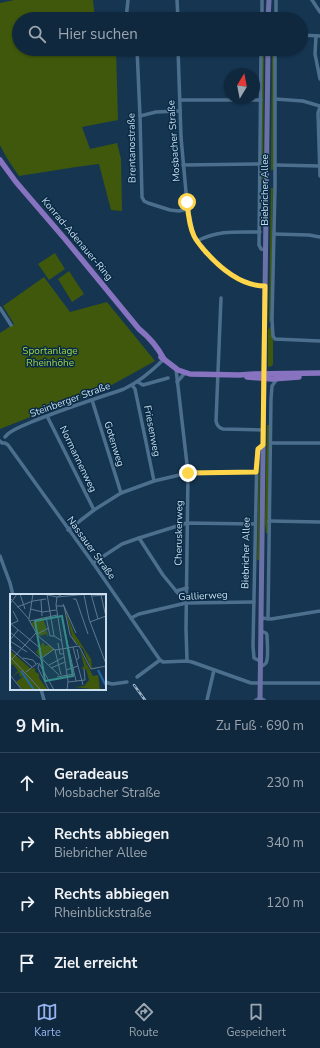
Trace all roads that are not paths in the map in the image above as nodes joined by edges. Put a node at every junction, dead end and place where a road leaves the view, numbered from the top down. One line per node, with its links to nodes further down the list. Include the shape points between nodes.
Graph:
1 (128, 0): 7 (street)
2 (177, 0): 8 (street)
3 (262, 0): 9 (street)
4 (268, 0): 10 (main road)
5 (276, 0): 11 (street)
6 (312, 0): 12 (street)
7 (127, 12)
8 (178, 12)
9 (262, 12)
10 (268, 12)
11 (276, 12)
12 (320, 12)
13 (318, 36): 19 (street, via 315,54)
14 (136, 56): 25 (street, Brentanostraße)
15 (178, 56): 21 (street, Mosbacher Straße)
16 (261, 56): 22 (street, Biebricher Allee)
17 (268, 56): 37 (main road, Biebricher Allee)
18 (275, 56): 20 (street, Biebricher Allee)
19 (320, 79)
20 (275, 99): 23 (street); 29 (street, Biebricher Allee)
21 (180, 100): 22 (street); 24 (street, Mosbacher Straße)
22 (261, 100): 27 (street, Biebricher Allee)
23 (320, 106): 30 (street)
24 (180, 111): 25 (street); 28 (street, Mosbacher Straße)
25 (140, 116): 32 (street, Brentanostraße, via 142,199 170,210)
26 (0, 160): 45 (main road, Konrad-Adenauer-Ring)
27 (260, 164): 28 (street); 33 (street, Biebricher Allee)
28 (184, 165): 32 (street, Mosbacher Straße)
29 (275, 165): 30 (street); 34 (street, Biebricher Allee)
30 (320, 166): 31 (street)
31 (320, 176)
32 (188, 209): 36 (street, Mosbacher Straße, via 191,229)
33 (260, 232): 36 (street, via 218,233); 37 (street, Biebricher Allee, via 259,245 261,249)
34 (274, 234): 35 (street); 41 (street, Biebricher Allee)
35 (320, 237)
36 (197, 240): 38 (street, Mosbacher Straße, via 210,257 234,277 257,286)
37 (266, 250): 38 (main road, Biebricher Allee)
38 (265, 286): 43 (main road, Biebricher Allee)
39 (222, 298): 49 (street)
40 (0, 308): 42 (street)
41 (272, 320): 43 (street); 44 (street, Biebricher Allee, via 275,339)
42 (11, 325)
43 (264, 329): 50 (main road, Biebricher Allee)
44 (320, 341)
45 (164, 359): 46 (main road, Konrad-Adenauer-Ring); 53 (street, Steinberger Straße)
46 (176, 369): 47 (main road, Konrad-Adenauer-Ring); 54 (street, Cheruskerweg)
47 (185, 373): 49 (main road, Konrad-Adenauer-Ring); 54 (street)
48 (320, 374): 50 (main road); 52 (main road)
49 (218, 375): 50 (main road, Konrad-Adenauer-Ring); 60 (street, via 218,427)
50 (264, 376): 52 (main road); 56 (main road, Biebricher Allee)
51 (168, 378): 53 (street, Steinberger Straße, via 142,385)
52 (277, 379): 58 (street, via 272,386)
53 (138, 382): 55 (street, Steinberger Straße)
54 (177, 382): 68 (street, Cheruskerweg)
55 (132, 385): 57 (street, Steinberger Straße); 69 (street, Friesenweg, via 135,389)
56 (263, 399): 58 (street); 60 (main road, Biebricher Allee)
57 (92, 400): 59 (street, Steinberger Straße); 70 (street, Gotenweg)
58 (271, 408): 63 (street)
59 (47, 416): 61 (street, Steinberger Straße, via 13,430); 71 (street, Normannenweg)
60 (263, 430): 66 (main road, Biebricher Allee)
61 (6, 436): 62 (street, Steinberger Straße); 65 (street)
62 (0, 440): 65 (street)
63 (271, 443): 64 (street); 72 (street)
64 (320, 443)
65 (7, 444): 76 (street, Nassauer Straße)
66 (263, 445): 67 (street, Biebricher Allee, via 258,449); 87 (main road, Biebricher Allee)
67 (256, 472): 68 (street); 75 (street, Biebricher Allee)
68 (188, 473): 69 (street); 74 (street, Cheruskerweg)
69 (154, 481): 70 (street)
70 (121, 493): 71 (street)
71 (94, 510): 76 (street)
72 (270, 521): 73 (street); 88 (street)
73 (320, 522)
74 (188, 523): 75 (street); 77 (street); 80 (street, Cheruskerweg)
75 (256, 524): 84 (street, Biebricher Allee)
76 (68, 530): 79 (street, Nassauer Straße)
77 (139, 538): 79 (street, via 122,544); 81 (street)
78 (0, 556): 82 (street)
79 (93, 563): 86 (street, Nassauer Straße)
80 (186, 588): 81 (street); 83 (street, Cheruskerweg)
81 (176, 591): 83 (street)
82 (13, 594)
83 (186, 602): 84 (street, Gallierweg); 86 (street, Gallierweg); 90 (street, Cheruskerweg)
84 (254, 602): 91 (street, Biebricher Allee, via 254,657)
85 (320, 611): 88 (street)
86 (131, 618): 89 (street, Nassauer Straße)
87 (261, 618): 88 (street); 91 (main road, Biebricher Allee)
88 (268, 619)
89 (160, 660): 90 (street); 93 (street)
90 (187, 661): 92 (street)
91 (260, 664): 97 (main road, Biebricher Allee)
92 (214, 670): 97 (street); 101 (street)
93 (137, 677)
94 (106, 682): 95 (street)
95 (127, 682)
96 (320, 683): 97 (street)
97 (260, 684): 99 (main road, Biebricher Allee)
98 (41, 690): 100 (street)
99 (260, 699)
100 (44, 700)
101 (207, 700)

